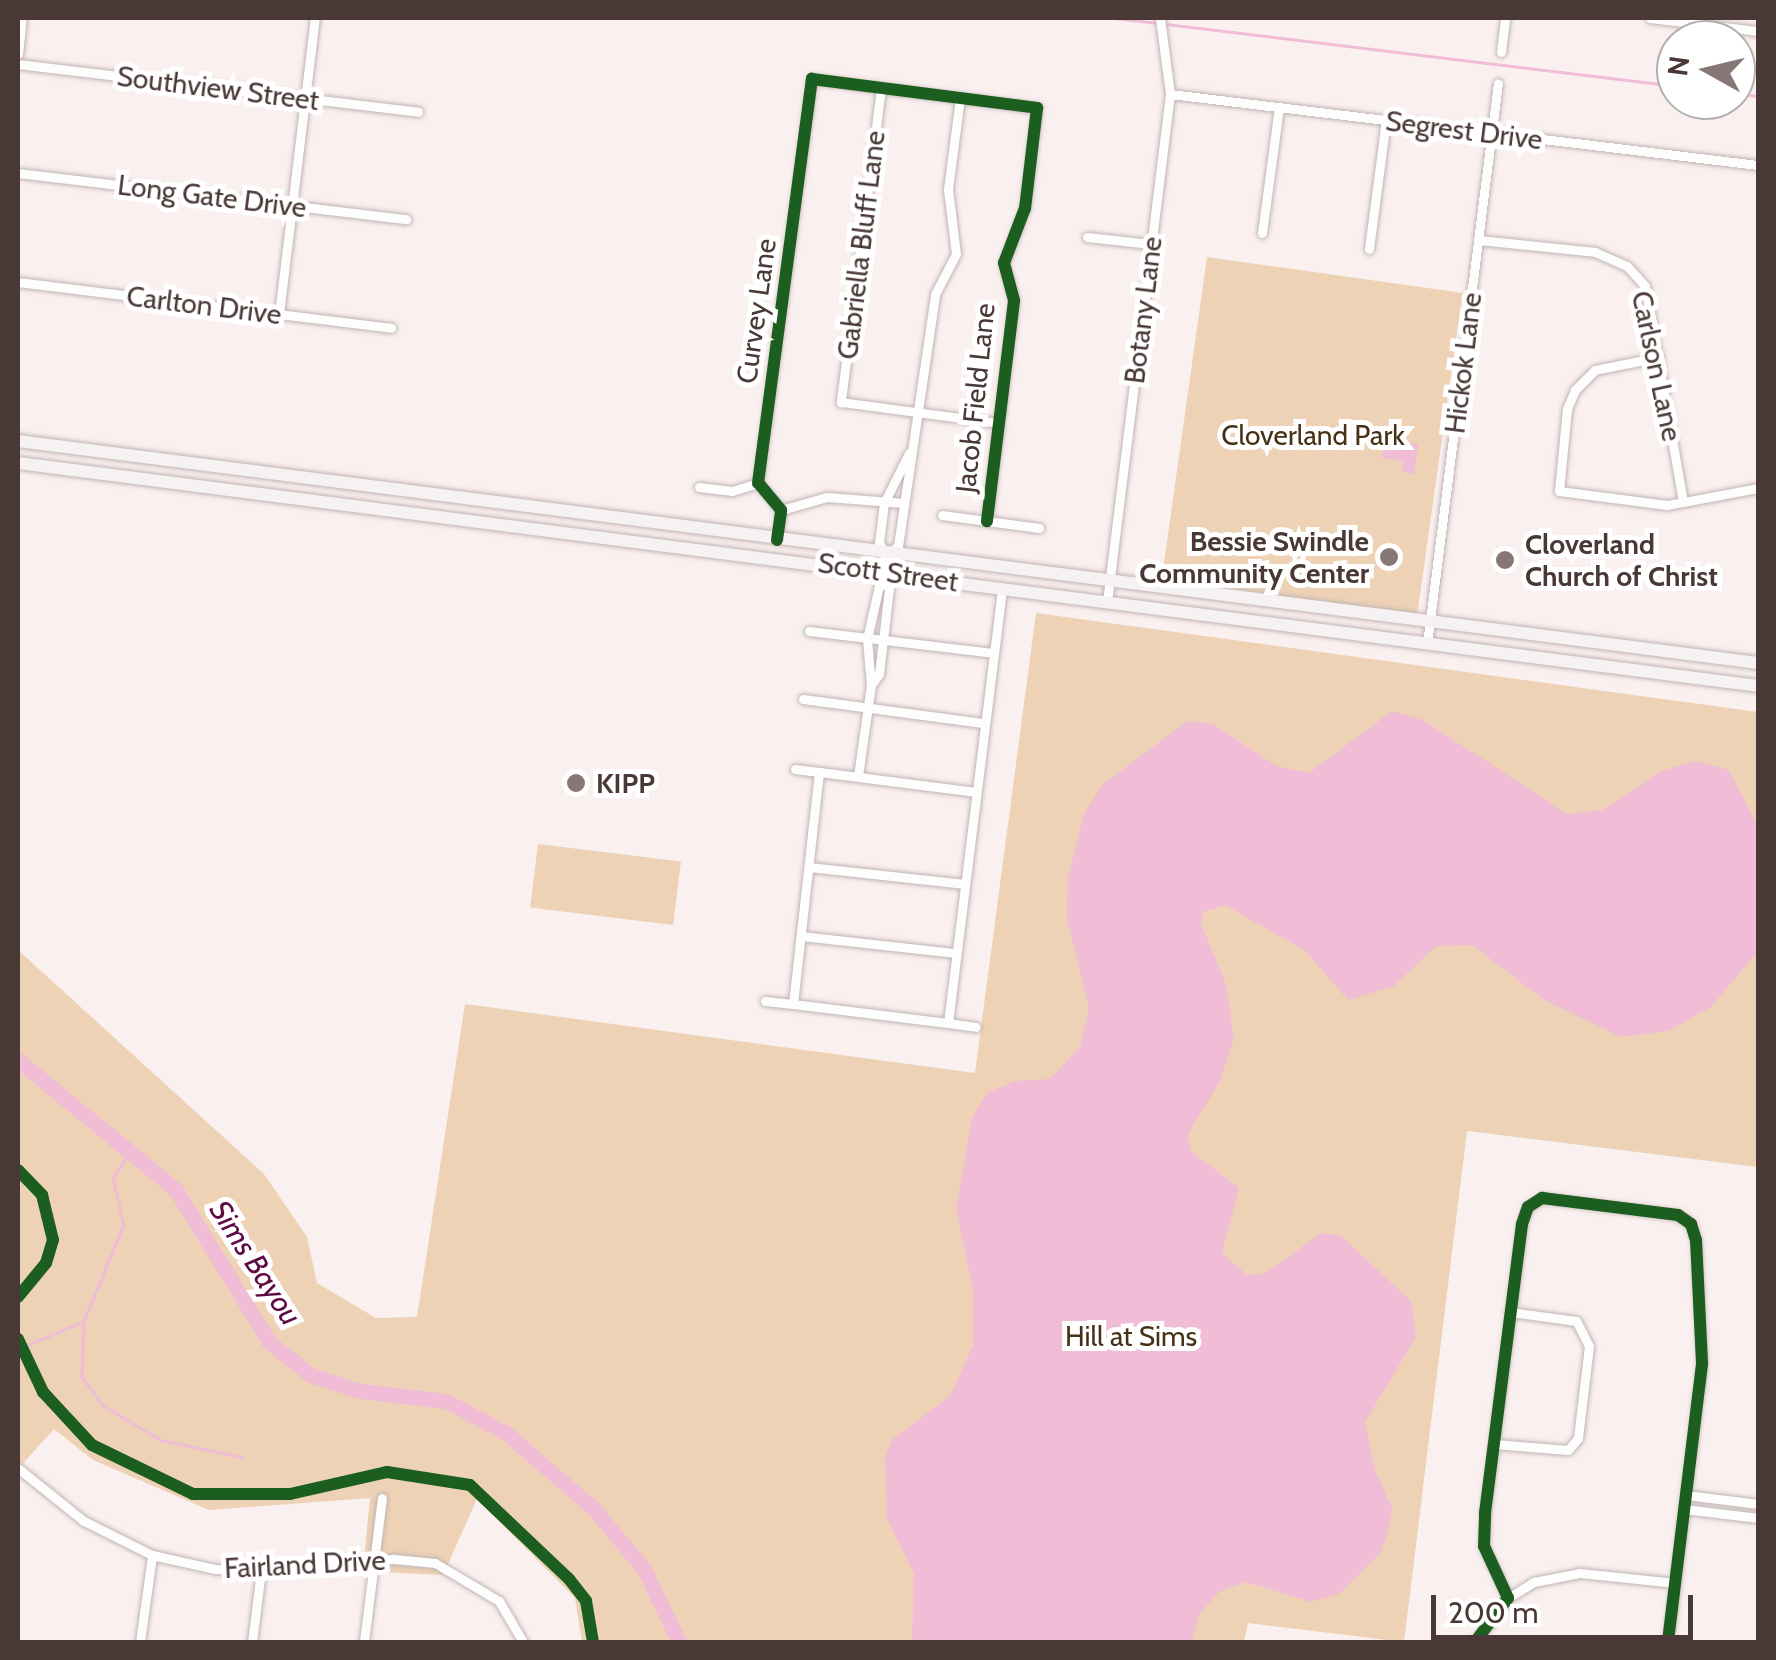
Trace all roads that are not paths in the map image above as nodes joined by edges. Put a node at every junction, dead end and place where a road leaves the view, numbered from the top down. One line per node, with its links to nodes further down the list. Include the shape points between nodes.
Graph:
1 (22, 18): 8 (street)
2 (315, 18): 13 (street)
3 (1160, 18): 12 (street, Botany Lane)
4 (1505, 18): 7 (street)
5 (1650, 18): 6 (street)
6 (1695, 20)
7 (1500, 52)
8 (18, 54)
9 (18, 64): 13 (street, Southview Street)
10 (1498, 83): 18 (street, Hickok Lane)
11 (881, 88): 14 (street); 32 (street, Gabriella Bluff Lane, via 841,402); 38 (street, Curvey Lane, via 812,79)
12 (1170, 94): 15 (street, Segrest Drive); 26 (street, Botany Lane)
13 (306, 98): 16 (street, Southview Street); 21 (street)
14 (960, 98): 32 (street, via 948,189 956,254 935,294); 33 (street, Jacob Field Lane, via 1037,108 1025,208 1004,263 1014,302)
15 (1279, 107): 17 (street, Segrest Drive); 23 (street)
16 (418, 112)
17 (1386, 120): 18 (street, Segrest Drive); 27 (street)
18 (1492, 133): 19 (street, Segrest Drive); 25 (street, Hickok Lane)
19 (1758, 165)
20 (18, 173): 21 (street, Long Gate Drive)
21 (293, 206): 22 (street, Long Gate Drive); 29 (street)
22 (406, 219)
23 (1262, 233)
24 (1086, 237): 26 (street)
25 (1479, 240): 31 (street, Carlson Lane, via 1595,252 1628,266 1646,286); 63 (street, Hickok Lane)
26 (1151, 244): 56 (street, Botany Lane)
27 (1368, 249)
28 (18, 282): 29 (street, Carlton Drive)
29 (280, 314): 30 (street, Carlton Drive)
30 (391, 328)
31 (1659, 358): 42 (street, Carlson Lane); 42 (street, via 1595,370 1567,410 1559,491)
32 (920, 413): 33 (street); 35 (street)
33 (999, 423): 48 (street, Jacob Field Lane)
34 (18, 441): 37 (main road, Scott Street)
35 (914, 446): 43 (street); 44 (street)
36 (18, 463): 41 (main road, Scott Street)
37 (275, 474): 41 (main road); 45 (main road, Scott Street)
38 (758, 483): 39 (street, via 732,491); 46 (street)
39 (700, 487)
40 (1758, 488): 42 (street)
41 (274, 492): 49 (main road, Scott Street)
42 (1684, 502)
43 (904, 503): 44 (street); 54 (street, via 898,546)
44 (884, 504): 46 (street, via 827,497); 54 (street, via 879,543)
45 (547, 510): 49 (main road); 50 (main road, Scott Street)
46 (781, 510): 52 (street)
47 (942, 515): 48 (street)
48 (986, 521): 51 (street)
49 (544, 527): 53 (main road, Scott Street)
50 (692, 528): 52 (main road, Scott Street); 53 (main road)
51 (1039, 528)
52 (778, 540): 54 (main road, Scott Street)
53 (690, 546): 55 (main road, Scott Street)
54 (886, 555): 55 (street); 56 (main road, Scott Street)
55 (883, 576): 57 (main road, Scott Street); 60 (street); 61 (street, via 889,589)
56 (1109, 584): 58 (street, Botany Lane); 59 (main road, Scott Street)
57 (1002, 588): 58 (main road, Scott Street); 68 (street)
58 (1107, 602): 62 (main road, Scott Street)
59 (1268, 604): 62 (main road); 63 (main road, Scott Street)
60 (870, 614): 61 (street); 65 (street)
61 (886, 616): 66 (street)
62 (1266, 623): 67 (main road, Scott Street)
63 (1430, 625): 67 (street, Hickok Lane); 69 (main road, Scott Street)
64 (809, 631): 65 (street)
65 (867, 638): 66 (street); 70 (street)
66 (884, 640): 68 (street); 70 (street)
67 (1428, 644): 71 (main road, Scott Street)
68 (993, 654): 74 (street)
69 (1758, 663)
70 (871, 686): 73 (street)
71 (1758, 686)
72 (803, 699): 73 (street)
73 (868, 708): 74 (street); 77 (street)
74 (984, 722): 78 (street)
75 (795, 769): 76 (street)
76 (819, 772): 77 (street); 79 (street)
77 (858, 776): 78 (street)
78 (976, 792): 80 (street)
79 (809, 866): 80 (street); 81 (street)
80 (965, 884): 82 (street)
81 (801, 936): 82 (street); 84 (street)
82 (956, 953): 85 (street)
83 (764, 1001): 84 (street)
84 (793, 1004): 85 (street)
85 (948, 1024): 86 (street)
86 (976, 1027)
87 (1510, 1312): 88 (street); 88 (street, via 1576,1321 1586,1330 1585,1383 1578,1438 1568,1450); 91 (street, via 1522,1224 1528,1206 1542,1198 1678,1215 1691,1224 1702,1364)
88 (1494, 1444): 100 (street, via 1484,1546)
89 (23, 1473): 90 (street); 96 (street, Fairland Drive, via 84,1521)
90 (18, 1486)
91 (1686, 1495): 93 (street); 94 (street)
92 (382, 1498): 97 (street)
93 (1756, 1503): 95 (street)
94 (1684, 1509): 95 (street); 99 (street)
95 (1755, 1518)
96 (152, 1555): 98 (street, Fairland Drive, via 215,1569); 101 (street)
97 (374, 1560): 98 (street, Fairland Drive); 103 (street); 104 (street, Fairland Drive, via 413,1559 458,1572 499,1601)
98 (261, 1570): 102 (street)
99 (1675, 1584): 100 (street, via 1580,1573 1534,1582); 106 (street)
100 (1508, 1598): 105 (street)
101 (140, 1642)
102 (252, 1642)
103 (364, 1642)
104 (523, 1642)
105 (1475, 1642)
106 (1668, 1642)

